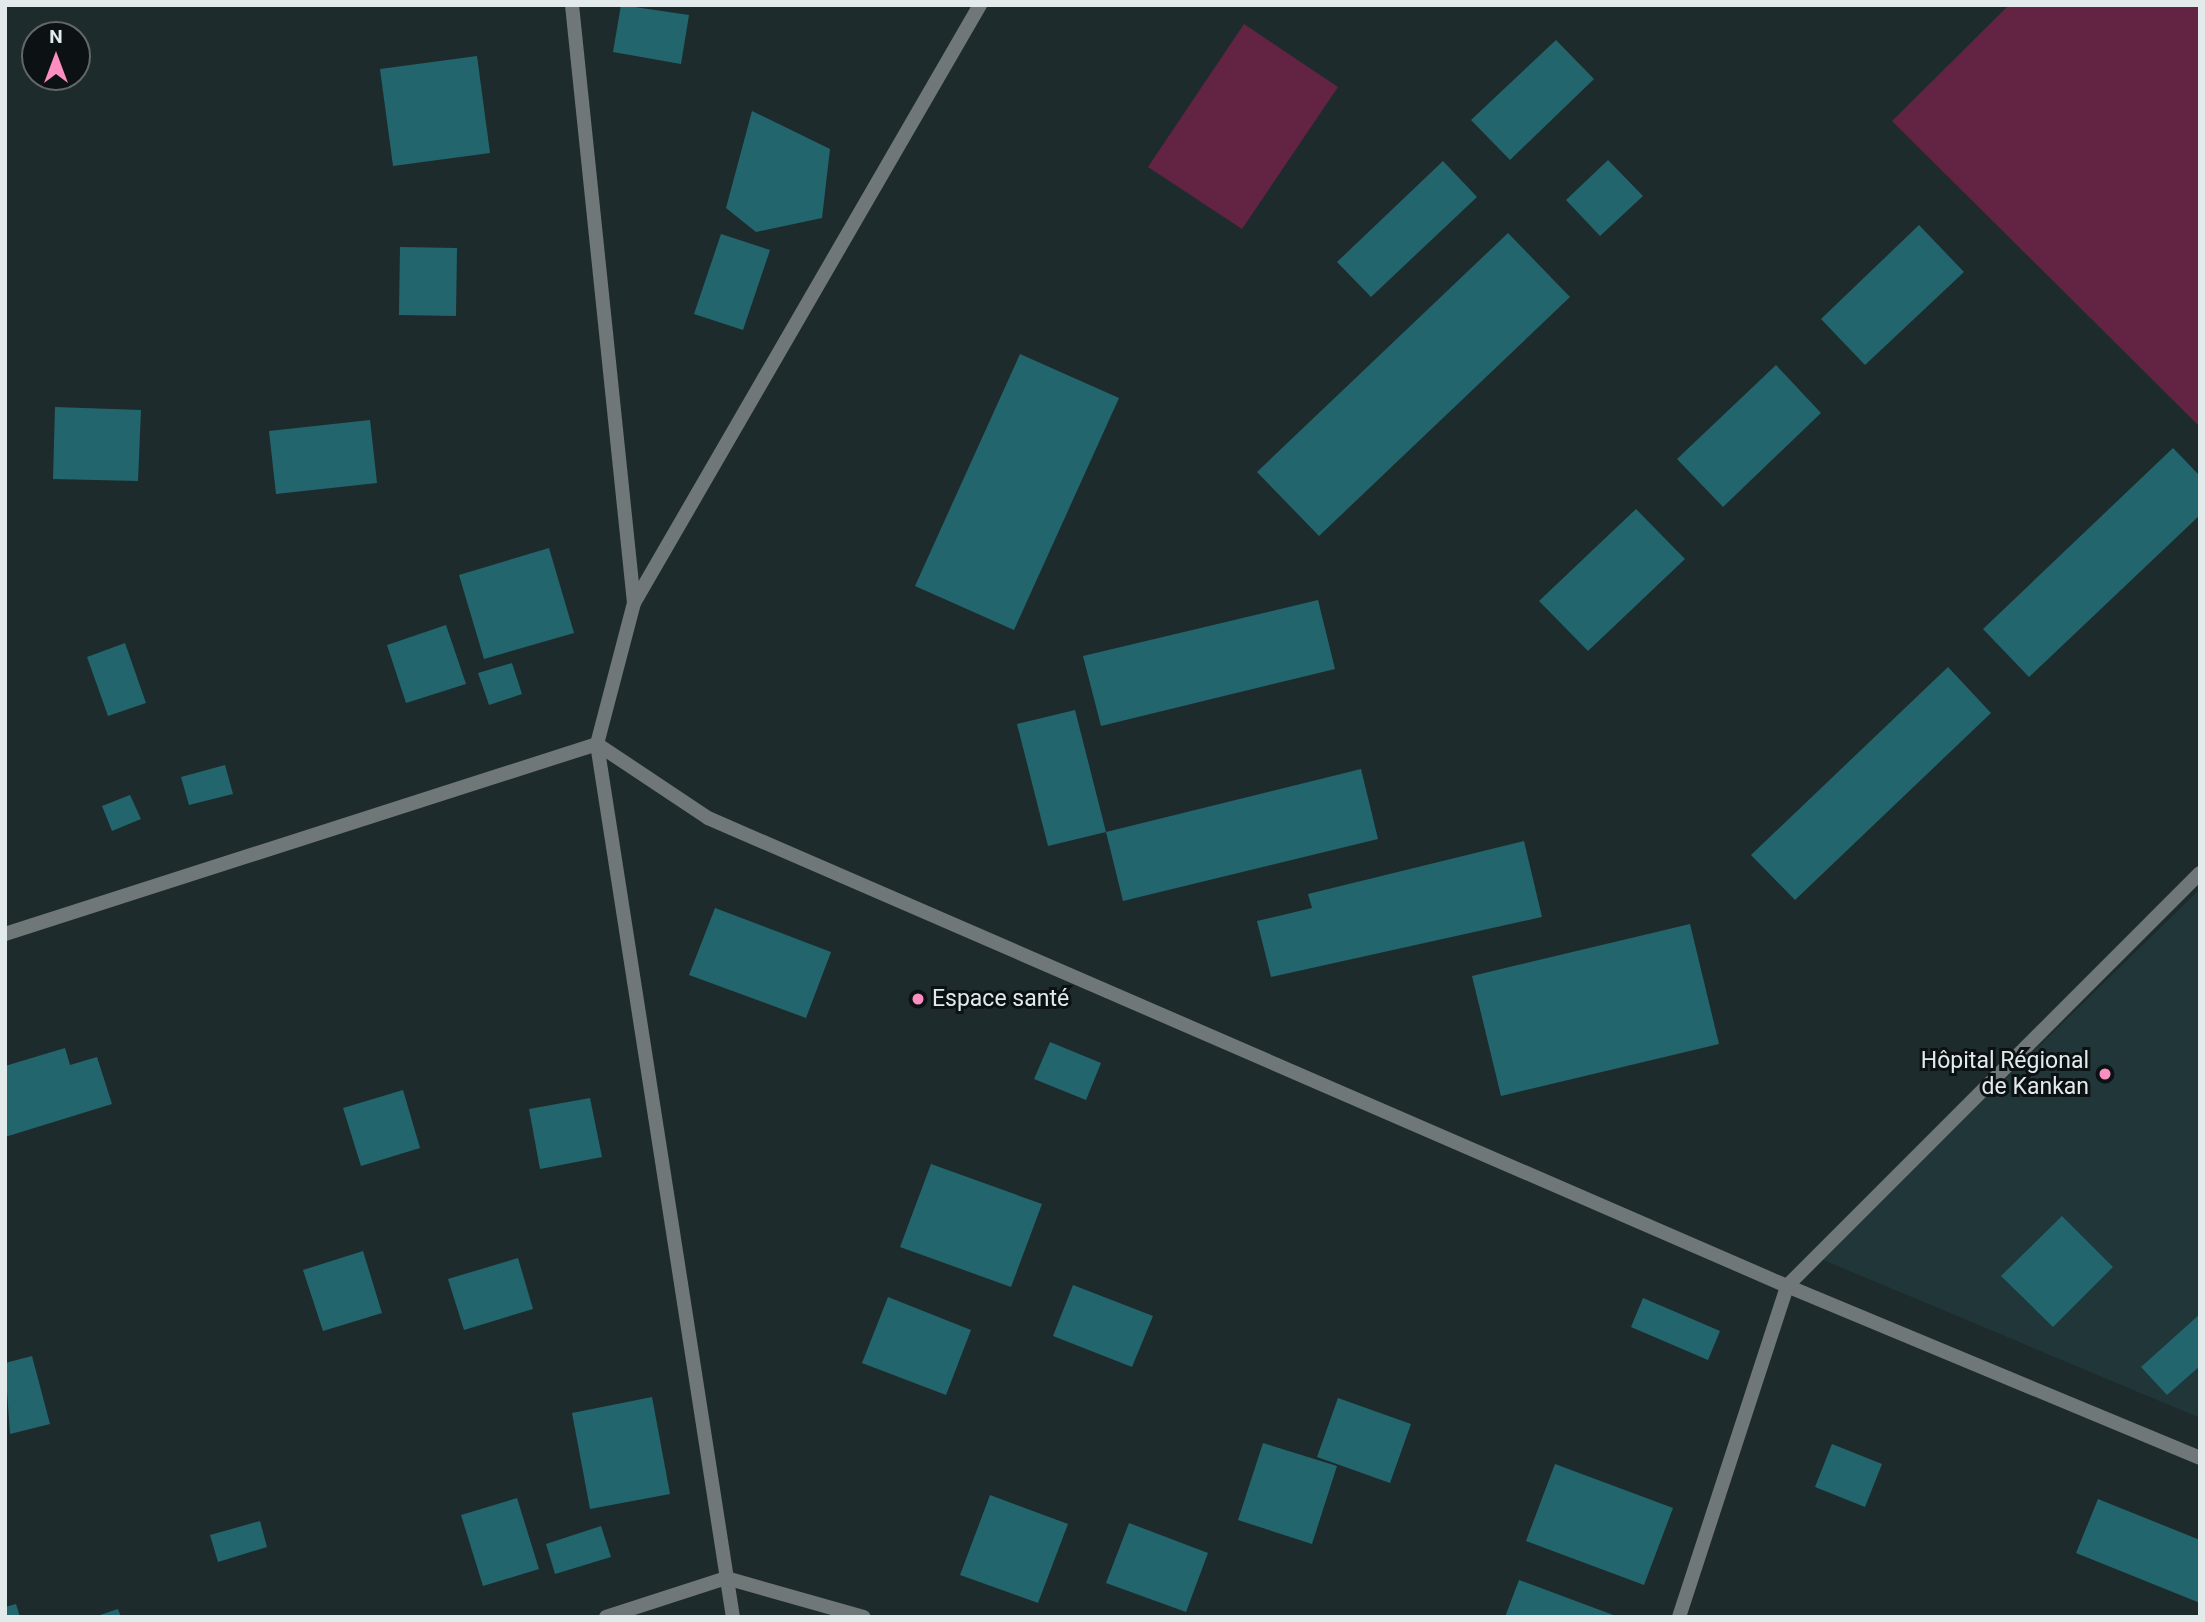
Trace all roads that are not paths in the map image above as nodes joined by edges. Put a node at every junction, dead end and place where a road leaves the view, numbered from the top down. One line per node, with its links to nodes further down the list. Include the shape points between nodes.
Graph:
1 (572, 5): 3 (street)
2 (980, 5): 3 (street)
3 (634, 603): 4 (street)
4 (597, 744): 6 (street); 7 (street, via 708,818); 9 (street)
5 (2200, 873): 7 (street)
6 (5, 934)
7 (1787, 1286): 8 (street); 13 (street)
8 (2200, 1458)
9 (726, 1578): 10 (street); 11 (street); 12 (street)
10 (606, 1617)
11 (733, 1617)
12 (864, 1617)
13 (1679, 1617)

